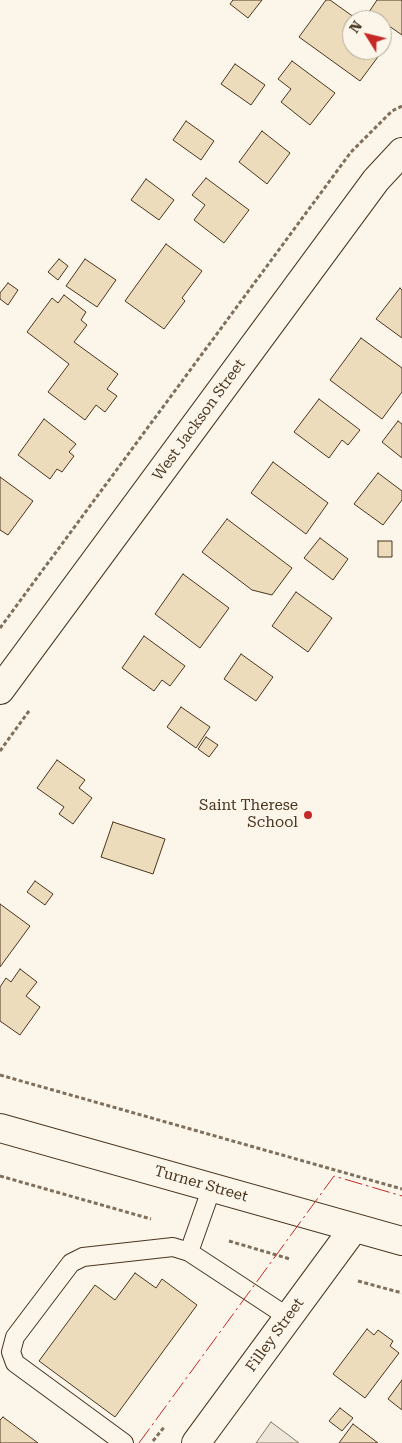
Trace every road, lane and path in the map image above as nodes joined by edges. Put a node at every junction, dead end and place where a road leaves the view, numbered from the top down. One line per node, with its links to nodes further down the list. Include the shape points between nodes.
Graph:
1 (402, 152): 2 (street, West Jackson Street, via 376,180)
2 (0, 690)
3 (0, 1075): 6 (path)
4 (0, 1128): 5 (street, Turner Street)
5 (212, 1187): 7 (street, Turner Street); 9 (lane)
6 (402, 1189)
7 (354, 1228): 8 (street, Turner Street); 10 (street, Filley Street)
8 (402, 1241)
9 (189, 1252): 10 (lane); 11 (lane, via 173,1247 83,1256 72,1263 15,1338 11,1352 15,1363)
10 (288, 1317): 12 (street, Filley Street)
11 (124, 1443)
12 (196, 1443)

